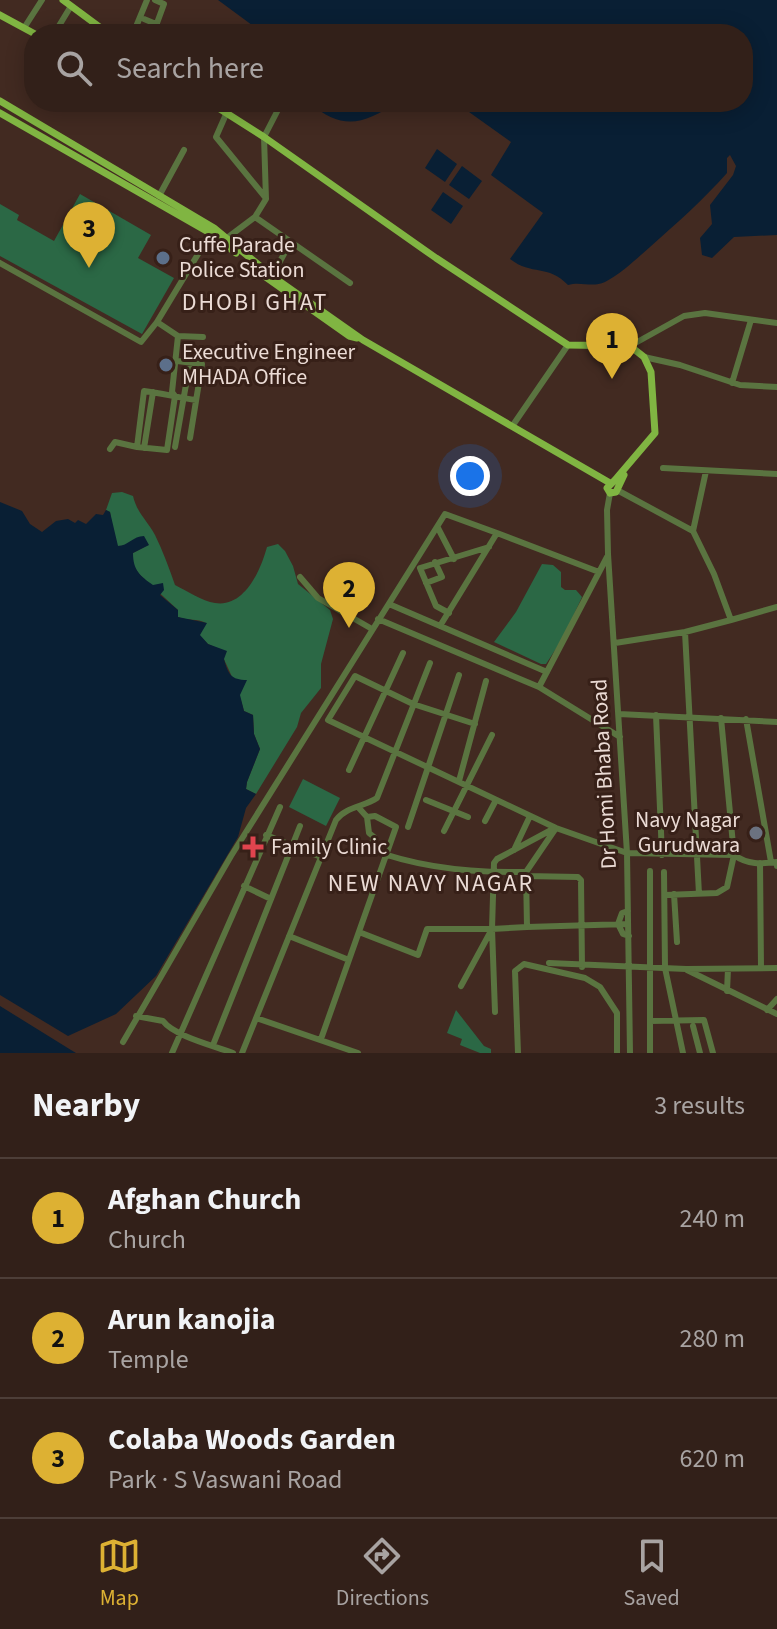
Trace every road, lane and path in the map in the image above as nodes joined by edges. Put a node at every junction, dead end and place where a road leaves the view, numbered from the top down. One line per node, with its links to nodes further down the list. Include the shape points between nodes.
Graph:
1 (63, 0): 6 (main road)
2 (147, 0): 12 (street)
3 (155, 0): 4 (street)
4 (165, 2): 13 (street)
5 (37, 3): 9 (street)
6 (71, 6): 10 (street); 11 (main road)
7 (0, 15): 14 (main road)
8 (144, 19): 13 (street)
9 (26, 24)
10 (60, 24)
11 (95, 24)
12 (137, 24)
13 (156, 24)
14 (24, 28)
15 (0, 101): 19 (main road)
16 (227, 112): 20 (main road); 24 (street, via 216,137)
17 (277, 112): 20 (street)
18 (0, 113): 21 (main road)
19 (60, 136): 21 (main road); 23 (main road)
20 (264, 137): 24 (street); 38 (main road)
21 (60, 147): 26 (main road)
22 (184, 150): 23 (street)
23 (159, 196): 26 (main road)
24 (266, 199): 25 (street)
25 (255, 217): 27 (street); 28 (street)
26 (212, 230): 27 (main road); 33 (street); 37 (main road, via 281,288 349,336)
27 (227, 238): 30 (main road)
28 (290, 243): 30 (street); 31 (street)
29 (0, 263): 33 (street, via 141,342)
30 (272, 276): 37 (main road)
31 (350, 283)
32 (751, 320): 34 (street); 39 (street, via 705,313 684,316); 43 (street)
33 (157, 322): 35 (street)
34 (777, 323)
35 (178, 336): 36 (street); 41 (street)
36 (203, 337)
37 (363, 340): 48 (main road)
38 (568, 345): 39 (main road); 48 (street)
39 (630, 346): 40 (main road)
40 (644, 357): 43 (street); 56 (main road, via 651,372 656,424 650,442)
41 (177, 361): 42 (street); 45 (street)
42 (190, 362): 46 (street); 47 (street, via 202,364)
43 (732, 383): 44 (street)
44 (777, 387)
45 (175, 396): 46 (street); 50 (street, via 167,450); 50 (street, via 144,391)
46 (185, 399): 47 (street); 51 (street)
47 (196, 400): 49 (street)
48 (513, 425): 56 (main road)
49 (190, 438)
50 (140, 447): 52 (street, via 115,442)
51 (175, 447)
52 (110, 449)
53 (663, 468): 54 (street)
54 (706, 471): 55 (street); 58 (street)
55 (777, 474)
56 (612, 488): 58 (street); 61 (street, Dr Homi Bhaba Road)
57 (438, 528): 59 (street, via 445,514); 62 (street); 67 (street)
58 (693, 531): 71 (street)
59 (497, 533): 60 (street); 64 (street)
60 (489, 546): 62 (street); 69 (street)
61 (608, 554): 64 (street); 75 (street, Dr Homi Bhaba Road)
62 (454, 559): 63 (street)
63 (435, 562): 66 (street, via 420,568); 66 (street, via 442,577)
64 (599, 572): 78 (street)
65 (300, 577): 73 (street, via 318,598)
66 (426, 583): 69 (street, via 436,606)
67 (389, 604): 70 (street); 72 (street)
68 (777, 607): 71 (street)
69 (449, 613): 72 (street)
70 (378, 619): 73 (street); 81 (street)
71 (731, 620): 74 (street)
72 (440, 626): 78 (street)
73 (372, 629): 160 (street)
74 (685, 632): 75 (street); 87 (street)
75 (615, 643): 84 (street, Dr Homi Bhaba Road)
76 (403, 653): 82 (street)
77 (430, 663): 83 (street)
78 (547, 672): 81 (street)
79 (459, 675): 85 (street)
80 (486, 681): 91 (street)
81 (539, 687): 95 (street)
82 (385, 690): 83 (street); 94 (street); 94 (street, via 355,676 328,720)
83 (413, 704): 85 (street); 96 (street)
84 (619, 714): 86 (street); 95 (street, Dr Homi Bhaba Road)
85 (445, 715): 91 (street); 97 (street)
86 (656, 715): 87 (street); 117 (street)
87 (691, 717): 88 (street); 118 (street)
88 (721, 718): 89 (street); 119 (street)
89 (746, 719): 90 (street); 123 (street)
90 (776, 722): 92 (street)
91 (475, 724): 99 (street)
92 (777, 731)
93 (492, 735): 99 (street)
94 (364, 737): 96 (street); 98 (street)
95 (620, 737): 116 (street, Dr Homi Bhaba Road)
96 (396, 751): 97 (street); 103 (street, via 377,798)
97 (428, 765): 99 (street); 110 (street)
98 (349, 770)
99 (463, 783): 101 (street); 104 (street)
100 (426, 800): 104 (street)
101 (496, 800): 105 (street); 108 (street)
102 (280, 807): 113 (street)
103 (358, 807): 106 (street); 121 (street, via 343,811 336,820)
104 (453, 811): 107 (street); 112 (street)
105 (530, 816): 111 (street); 115 (street)
106 (367, 817): 120 (street, via 374,837 370,849); 120 (street, via 396,827)
107 (468, 817)
108 (485, 821)
109 (300, 826): 114 (street)
110 (408, 827)
111 (556, 828): 115 (street); 116 (street); 127 (street)
112 (444, 831)
113 (266, 835): 114 (street); 128 (street)
114 (292, 846): 121 (street); 132 (street)
115 (514, 850): 126 (street, via 497,859)
116 (627, 853): 117 (street); 133 (street, Dr Homi Bhaba Road)
117 (662, 855): 118 (street)
118 (698, 855): 119 (street); 130 (street)
119 (734, 855): 122 (street); 130 (street, via 727,887)
120 (386, 856): 126 (street); 139 (street)
121 (321, 857): 140 (street)
122 (760, 863): 123 (street); 149 (street)
123 (775, 863)
124 (650, 871): 147 (street)
125 (664, 872): 131 (street)
126 (492, 873): 127 (street); 138 (street)
127 (526, 874): 134 (street, via 580,878); 137 (street)
128 (244, 886): 132 (street); 165 (street)
129 (674, 894): 130 (street); 131 (street); 142 (street)
130 (699, 894)
131 (665, 895): 148 (street)
132 (271, 899): 168 (street)
133 (628, 911): 135 (street); 136 (street, Dr Homi Bhaba Road)
134 (581, 924): 135 (street); 137 (street); 145 (street)
135 (618, 924): 136 (street); 141 (street)
136 (628, 924): 141 (street, Dr Homi Bhaba Road)
137 (527, 927): 138 (street)
138 (492, 929): 139 (street, via 427,929 418,955); 154 (street); 158 (street)
139 (359, 932): 143 (street)
140 (289, 936): 143 (street); 161 (street)
141 (629, 936): 146 (street, Dr Homi Bhaba Road)
142 (677, 942)
143 (349, 960): 166 (street)
144 (549, 963): 145 (street)
145 (582, 967): 146 (street)
146 (630, 968): 147 (street); 175 (street, Dr Homi Bhaba Road)
147 (650, 968): 148 (street); 163 (street)
148 (665, 968): 151 (street); 162 (street)
149 (761, 968): 150 (street); 152 (street)
150 (775, 968): 153 (street)
151 (686, 969): 152 (street); 155 (street)
152 (728, 969): 155 (street)
153 (776, 978)
154 (461, 986)
155 (727, 991): 157 (street)
156 (777, 999): 157 (street)
157 (767, 1010): 159 (street)
158 (495, 1012)
159 (777, 1014)
160 (136, 1016): 165 (street, via 163,1021); 167 (street)
161 (256, 1018): 166 (street); 171 (street)
162 (676, 1020): 163 (street); 177 (street); 179 (street, via 704,1020)
163 (650, 1021): 176 (street)
164 (693, 1026): 178 (street)
165 (181, 1033): 168 (street); 169 (street)
166 (321, 1039): 172 (street)
167 (123, 1042)
168 (213, 1045): 170 (street)
169 (172, 1053)
170 (233, 1053)
171 (242, 1053)
172 (358, 1053)
173 (518, 1053): 174 (street, via 515,971 524,964 585,978 600,987 617,1013)
174 (617, 1053)
175 (630, 1053)
176 (650, 1053)
177 (683, 1053)
178 (700, 1053)
179 (713, 1053)

